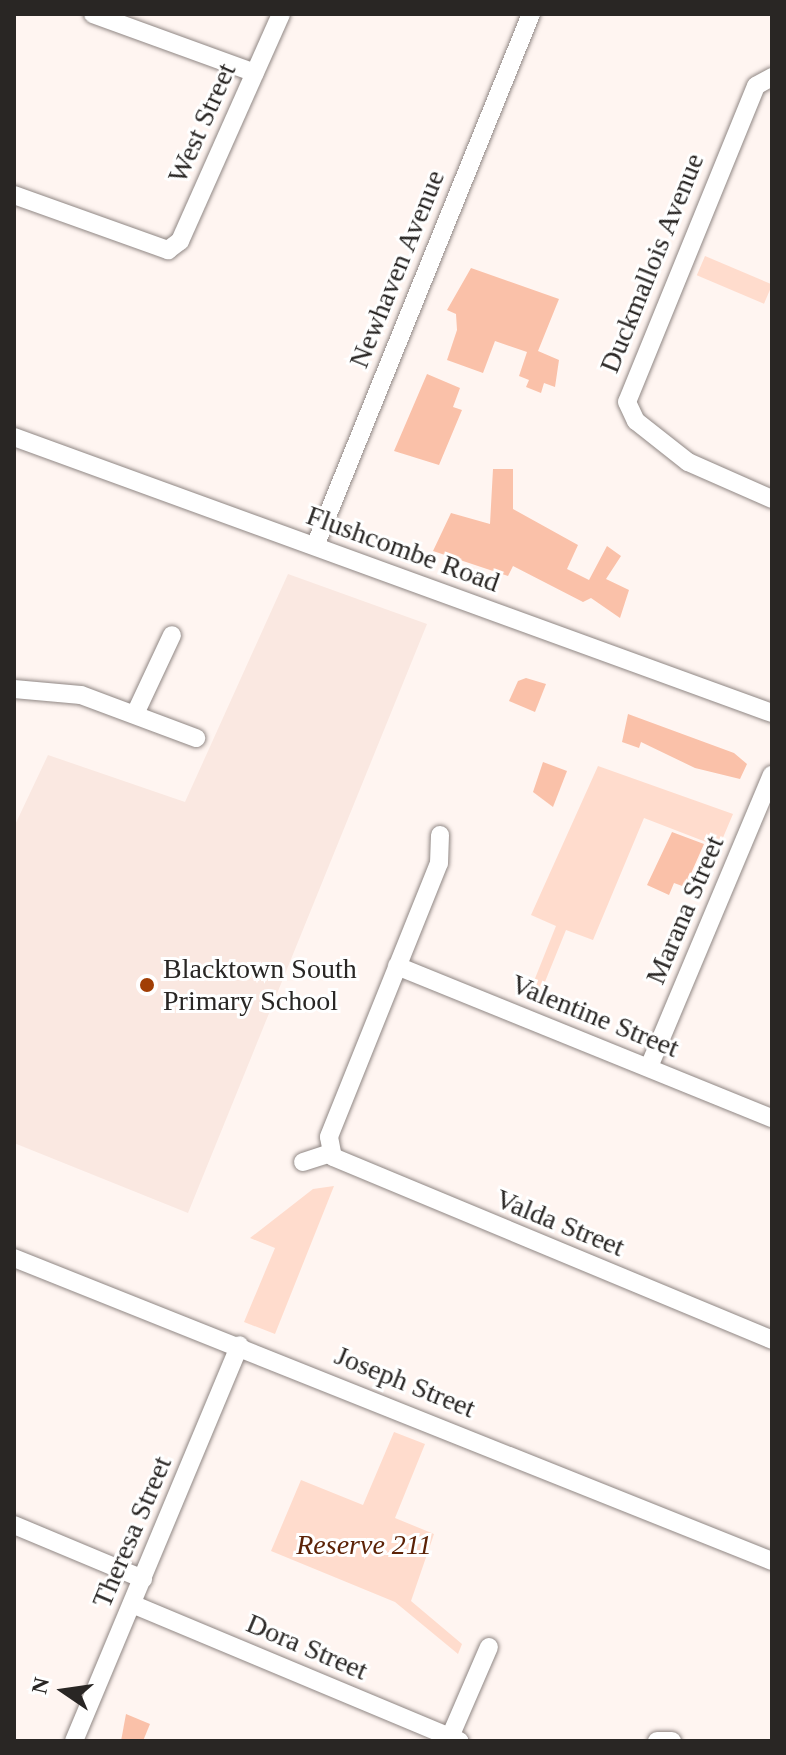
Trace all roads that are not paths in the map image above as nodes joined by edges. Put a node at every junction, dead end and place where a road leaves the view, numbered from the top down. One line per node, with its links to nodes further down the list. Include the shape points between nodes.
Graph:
1 (93, 14): 4 (street)
2 (281, 14): 4 (street, West Street)
3 (531, 14): 9 (street, Newhaven Avenue)
4 (255, 73): 6 (street, West Street, via 180,241 168,250)
5 (772, 77): 8 (street, Duckmallois Avenue, via 756,86 627,402 636,421 688,462)
6 (14, 195)
7 (14, 437): 9 (street, Flushcombe Road)
8 (772, 499)
9 (315, 546): 12 (street, Flushcombe Road)
10 (172, 635): 13 (street)
11 (14, 689): 13 (street, via 81,695)
12 (772, 713)
13 (135, 714): 14 (street)
14 (196, 738)
15 (772, 775): 18 (street, Marana Street)
16 (440, 835): 17 (street, via 439,863)
17 (397, 966): 18 (street, Valentine Street); 20 (street, via 329,1137)
18 (649, 1067): 19 (street, Valentine Street)
19 (772, 1118)
20 (330, 1153): 21 (street); 23 (street, Valda Street, via 342,1164)
21 (303, 1162)
22 (14, 1258): 24 (street, Joseph Street)
23 (772, 1340)
24 (240, 1345): 26 (street, Joseph Street); 27 (street, Theresa Street)
25 (14, 1525): 27 (street)
26 (772, 1561)
27 (143, 1579): 28 (street, Theresa Street)
28 (132, 1604): 30 (street, Dora Street); 31 (street, Theresa Street)
29 (489, 1647): 30 (street)
30 (455, 1739)
31 (74, 1741)
32 (657, 1741): 33 (street)
33 (672, 1741)

